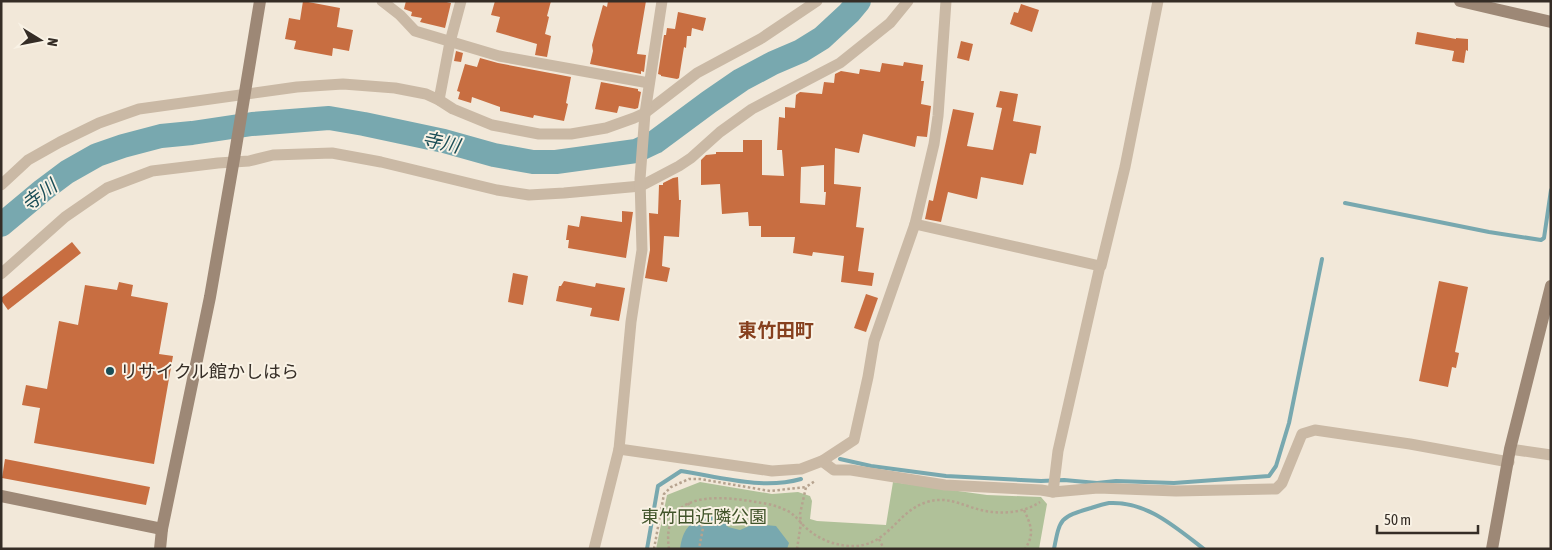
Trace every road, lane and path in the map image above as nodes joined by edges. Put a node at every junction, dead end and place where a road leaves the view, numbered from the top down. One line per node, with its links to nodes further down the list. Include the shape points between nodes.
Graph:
1 (260, 1): 13 (street)
2 (382, 1): 11 (street, via 415,31)
3 (461, 1): 11 (street)
4 (662, 1): 12 (street)
5 (817, 1): 15 (street, via 762,38 697,72)
6 (908, 1): 17 (street, via 890,23 840,63 752,109 679,166)
7 (946, 1): 19 (street, via 938,116)
8 (1158, 1): 20 (street, via 1125,167)
9 (1460, 1): 10 (street)
10 (1551, 22)
11 (450, 42): 12 (street, via 499,56); 14 (street)
12 (649, 83): 15 (street)
13 (245, 97): 14 (street, via 297,87 343,84 395,88); 16 (street); 18 (street, via 139,109 99,123 28,160)
14 (440, 100): 15 (street, via 492,125 538,134 571,134 606,128)
15 (644, 116): 17 (street)
16 (234, 157): 17 (street, via 249,161 273,155 332,153 529,195); 21 (street, via 152,171 107,188 65,217); 34 (street, via 208,306)
17 (640, 182): 23 (street, via 642,250)
18 (1, 185)
19 (915, 224): 20 (street); 26 (street, via 874,340 854,440)
20 (1100, 266): 29 (street, via 1058,451)
21 (1, 274)
22 (1551, 286): 24 (street)
23 (619, 449): 26 (street, via 772,471 801,469); 37 (street)
24 (1509, 455): 25 (street); 29 (street, via 1315,430 1302,434 1282,483 1276,489 1176,491 1098,488); 44 (street)
25 (1551, 455)
26 (822, 461): 29 (street, via 834,470 945,485)
27 (815, 481): 28 (path)
28 (806, 487): 33 (path); 38 (path, via 770,491 689,479 664,494)
29 (1053, 492): 32 (path)
30 (1, 496): 34 (street)
31 (688, 502): 33 (path, via 722,498 776,506 794,514); 39 (path, via 671,518 667,539); 40 (path, via 703,528)
32 (1024, 510): 35 (path, via 999,512 957,502 927,502 915,507); 43 (path, via 1031,525 1030,542)
33 (801, 523): 35 (path, via 831,543 858,546); 41 (path)
34 (162, 529): 36 (street)
35 (879, 539): 42 (path)
36 (160, 549)
37 (594, 549)
38 (654, 549)
39 (669, 549)
40 (699, 549)
41 (797, 549)
42 (884, 549)
43 (1025, 549)
44 (1492, 549)

